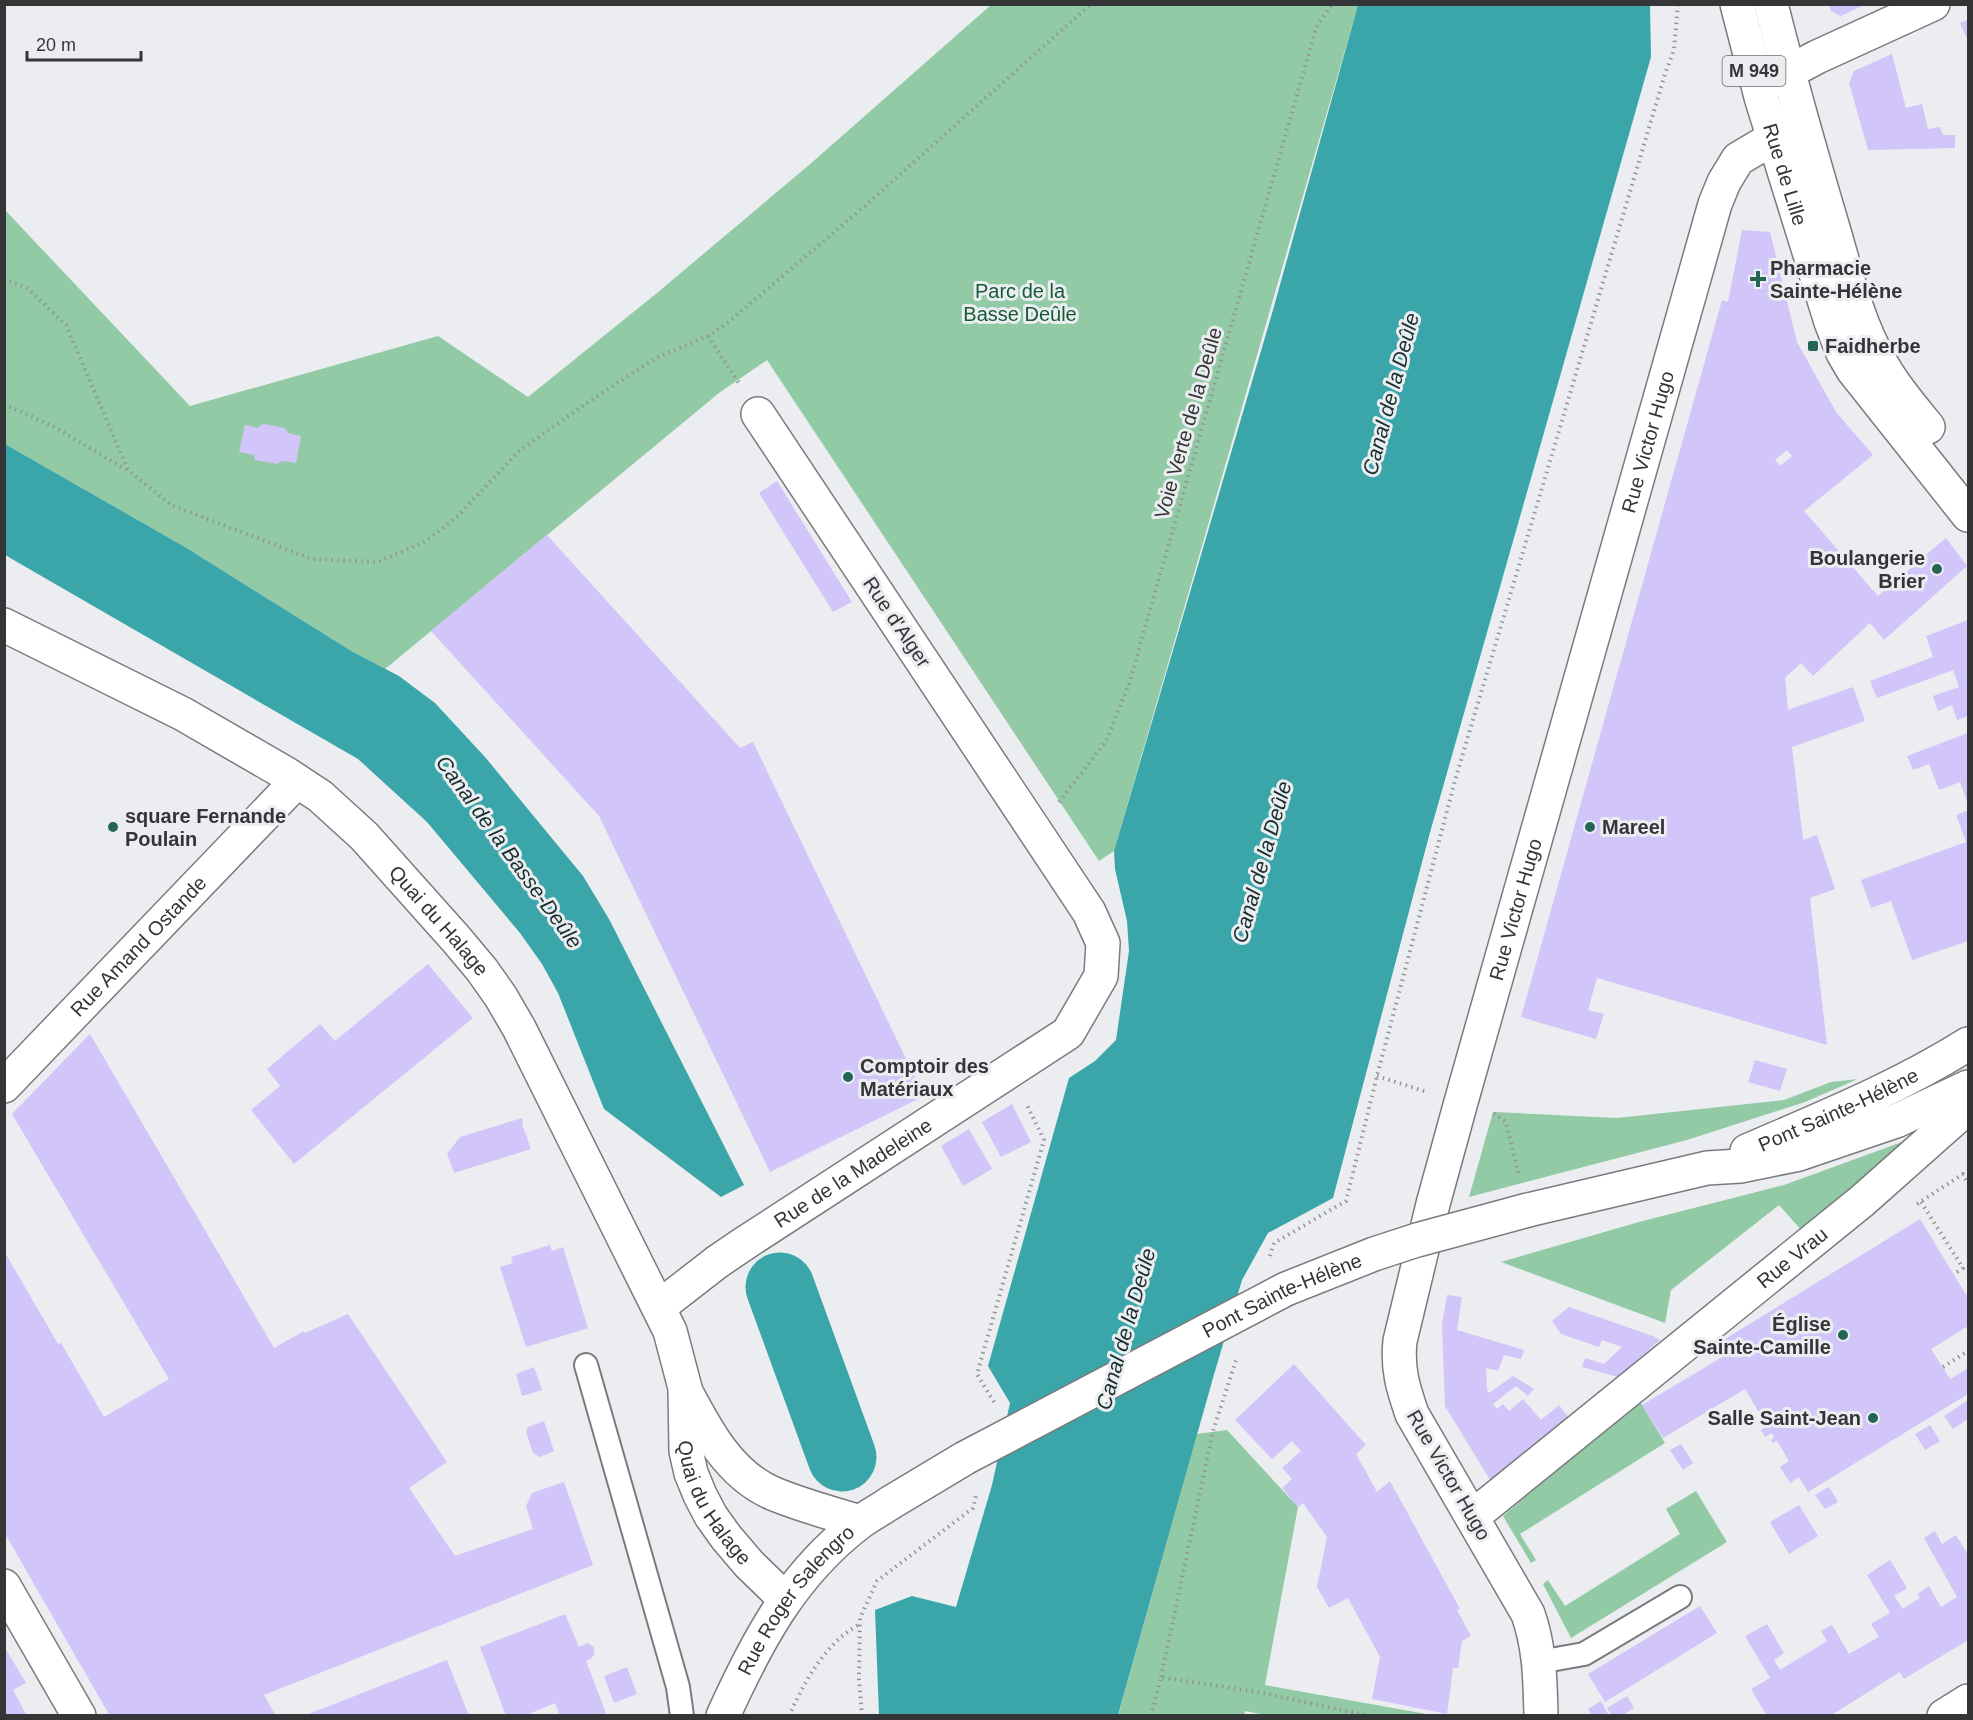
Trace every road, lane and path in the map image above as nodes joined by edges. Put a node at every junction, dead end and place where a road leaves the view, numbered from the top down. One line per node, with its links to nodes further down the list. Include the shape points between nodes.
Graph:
1 (1091, 4): 12 (path, via 866,205)
2 (1332, 4): 20 (path, Voie Verte de la Deûle, via 1316,28 1130,684 1106,741)
3 (1678, 4): 23 (path, via 1674,50 1456,777)
4 (1737, 4): 8 (street, Rue de Lille / M 949)
5 (1771, 4): 7 (street, Rue de Lille / M 949)
6 (1933, 4): 7 (street)
7 (1788, 72): 8 (street); 9 (street, Rue de Lille / M 949)
8 (1758, 88): 10 (street, Rue de Lille / M 949)
9 (1801, 121): 10 (street, Rue Victor Hugo); 16 (street, Rue de Lille / M 949, via 1849,281 1879,360)
10 (1773, 137): 17 (street, Rue de Lille / M 949, via 1843,353); 43 (street, Rue Victor Hugo, via 1738,159 1715,204 1432,1204 1400,1341 1398,1362 1412,1414)
11 (4, 279): 15 (path, via 27,288 66,325)
12 (708, 336): 14 (path); 15 (path, via 656,358 587,403 519,451 458,516 426,541 378,562 312,559 171,505)
13 (4, 404): 15 (path, via 54,427)
14 (758, 414): 20 (street, Rue d'Alger)
15 (128, 470)
16 (1968, 478)
17 (1968, 515)
18 (4, 625): 19 (street, Quai du Halage, via 183,714)
19 (297, 781): 24 (street, Rue Amand Ostande); 34 (street, Quai du Halage, via 333,806 364,836 456,939 501,997)
20 (1036, 830): 22 (street, Rue de la Madeleine, via 1089,912 1103,943 1101,976 1068,1033)
21 (1968, 1044): 29 (street, Pont Sainte-Hélène, via 1857,1104)
22 (1013, 1069): 34 (street, Rue de la Madeleine, via 735,1250); 40 (path, via 1044,1140 977,1374)
23 (1377, 1076): 26 (path); 32 (path, via 1346,1201 1274,1243)
24 (4, 1086)
25 (1968, 1087): 29 (street, Pont Sainte-Hélène, via 1896,1121 1821,1148 1768,1162)
26 (1420, 1090)
27 (1968, 1107): 43 (street, Rue Vrau, via 1852,1208)
28 (1493, 1112): 31 (path, via 1506,1122)
29 (1707, 1168): 31 (street, Pont Sainte-Hélène)
30 (1921, 1202): 33 (path, via 1963,1268)
31 (1528, 1210): 42 (street, Pont Sainte-Hélène, bridge, via 1374,1254 1286,1289 965,1458)
32 (1267, 1265)
33 (1954, 1274)
34 (659, 1307): 39 (street, Quai du Halage, via 675,1344)
35 (1968, 1351): 38 (path)
36 (1238, 1354): 50 (path, via 1213,1431)
37 (586, 1365): 53 (lane, via 678,1687)
38 (1943, 1367)
39 (685, 1388): 44 (street, Quai du Halage, via 719,1447 744,1475 772,1493); 47 (street, Quai du Halage, via 686,1451 700,1495 726,1537)
40 (999, 1412)
41 (979, 1487): 48 (path, via 973,1508 877,1581)
42 (890, 1503): 44 (street, Rue Roger Salengro)
43 (1472, 1517): 49 (street, Rue Victor Hugo, via 1528,1614)
44 (860, 1522): 47 (street, Rue Roger Salengro)
45 (4, 1586): 52 (street)
46 (1680, 1597): 49 (lane, via 1584,1654)
47 (785, 1599): 54 (street, Rue Roger Salengro)
48 (860, 1624): 55 (path, via 845,1632 825,1655 801,1688); 56 (path)
49 (1539, 1662): 59 (street, Rue Victor Hugo)
50 (1161, 1677): 57 (path); 58 (path)
51 (1968, 1701): 60 (street)
52 (79, 1716)
53 (682, 1716)
54 (723, 1716)
55 (789, 1716)
56 (861, 1716)
57 (1151, 1716)
58 (1370, 1716)
59 (1541, 1716)
60 (1944, 1716)

